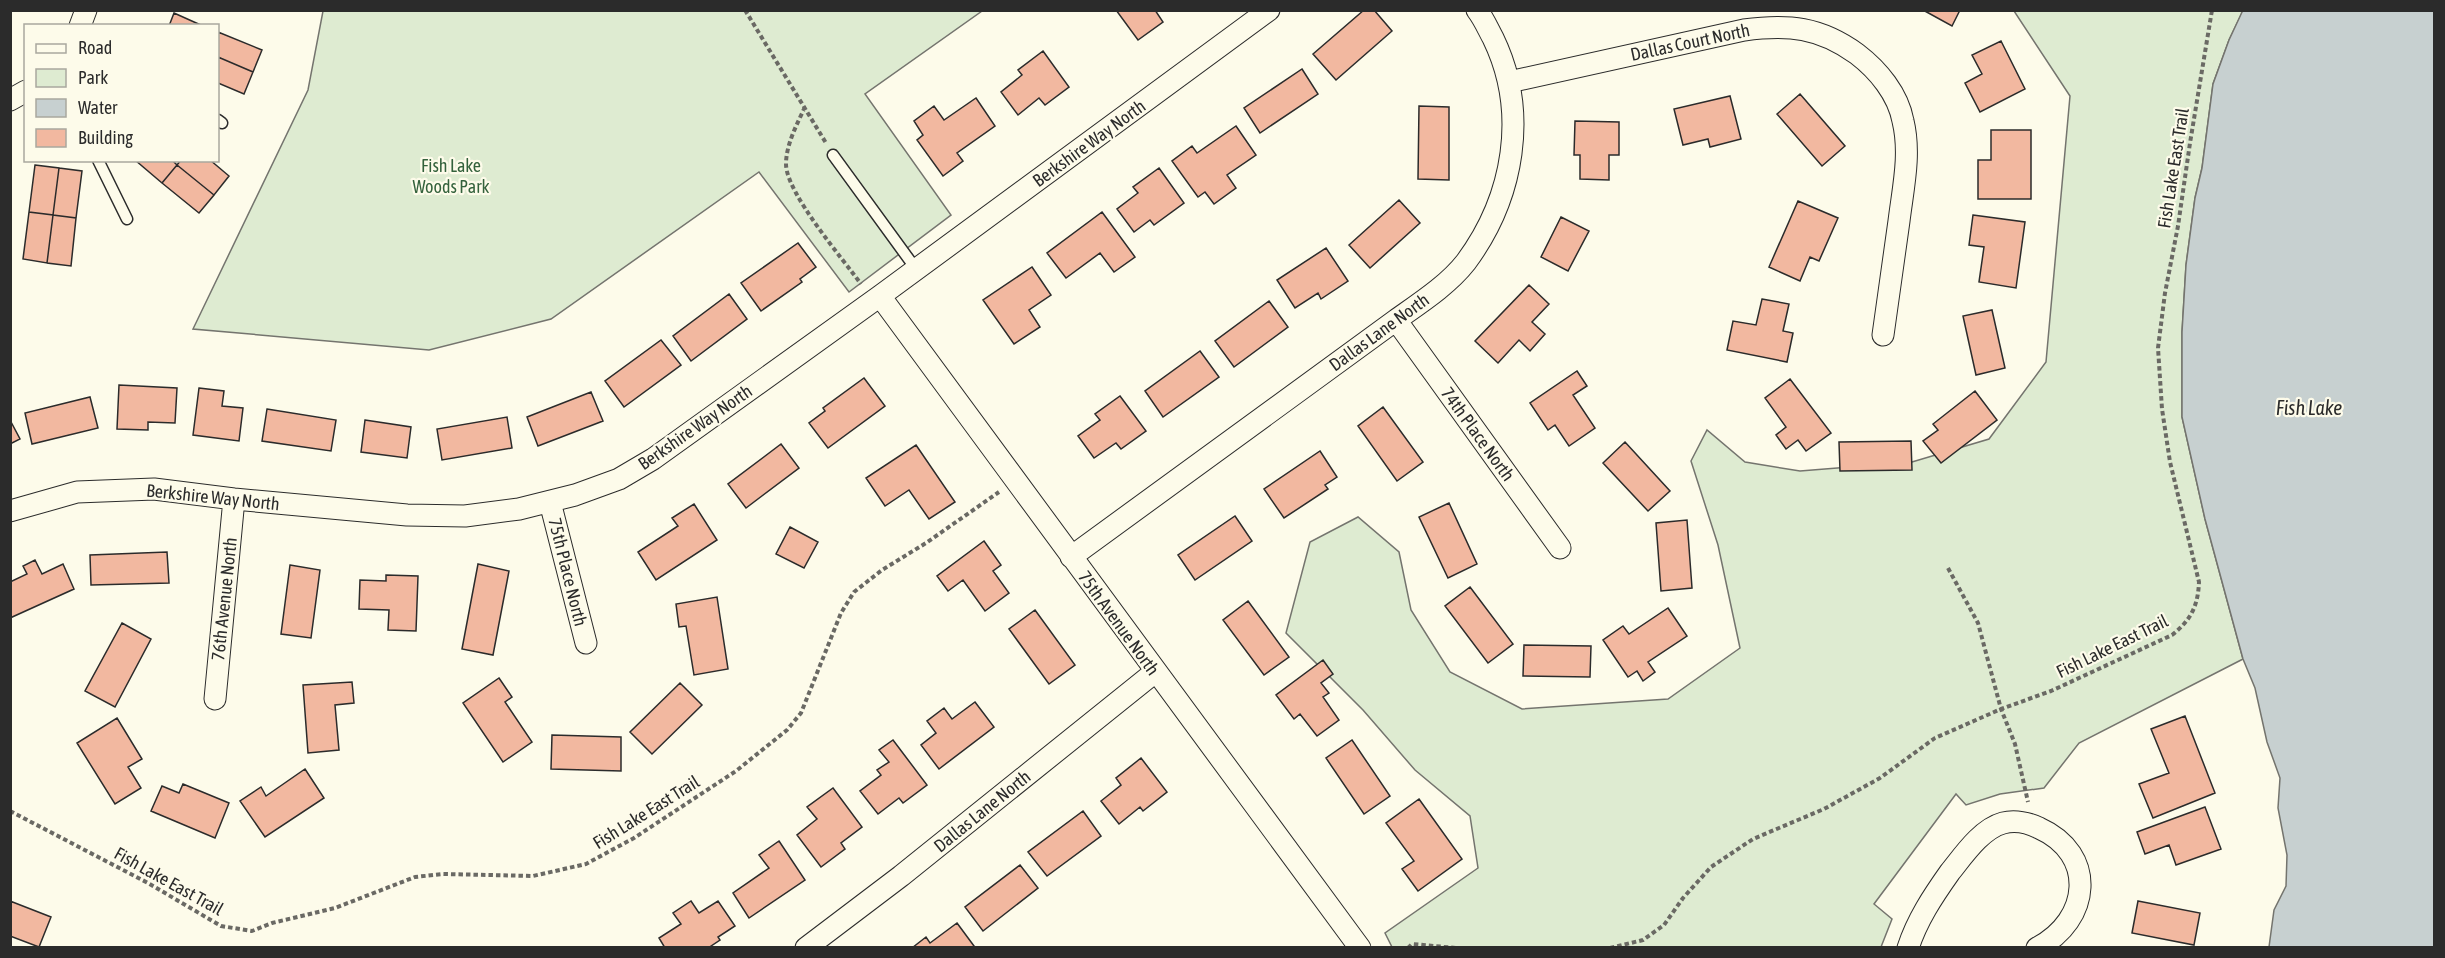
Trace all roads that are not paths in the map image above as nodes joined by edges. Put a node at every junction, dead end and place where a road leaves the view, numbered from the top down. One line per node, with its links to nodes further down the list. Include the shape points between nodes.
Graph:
1 (87, 10): 4 (street)
2 (1478, 10): 5 (street, Dallas Lane North)
3 (1265, 12): 11 (street, Berkshire Way North)
4 (81, 24)
5 (1509, 82): 13 (street, Dallas Lane North, via 1514,117 1512,146 1498,207 1465,263 1442,286); 14 (street, Dallas Court North, via 1755,28 1778,26 1811,31 1839,41 1867,62 1888,86 1903,119 1907,157)
6 (24, 92): 7 (street)
7 (10, 100)
8 (833, 155): 11 (lane)
9 (99, 162): 10 (lane)
10 (127, 219)
11 (916, 269): 12 (street, Berkshire Way North)
12 (880, 296): 16 (street, Berkshire Way North, via 653,459 619,479); 19 (street, 75th Avenue North)
13 (1396, 320): 18 (street, 74th Place North); 19 (street, Dallas Lane North)
14 (1883, 335)
15 (234, 499): 16 (street, Berkshire Way North, via 407,515 465,516); 17 (street, Berkshire Way North, via 154,489 102,489); 22 (street, 76th Avenue North)
16 (550, 502): 20 (street, 75th Place North)
17 (10, 511)
18 (1560, 548)
19 (1071, 557): 21 (street, 75th Avenue North)
20 (586, 643)
21 (1155, 672): 23 (street, Dallas Lane North, via 902,876); 24 (street, 75th Avenue North)
22 (215, 699)
23 (806, 948)
24 (1360, 948)
25 (1908, 948): 26 (street, via 1926,908 1964,855 1988,831 2003,823 2026,823 2049,832 2069,850 2078,869 2080,890 2075,913 2064,928)
26 (2037, 948)

